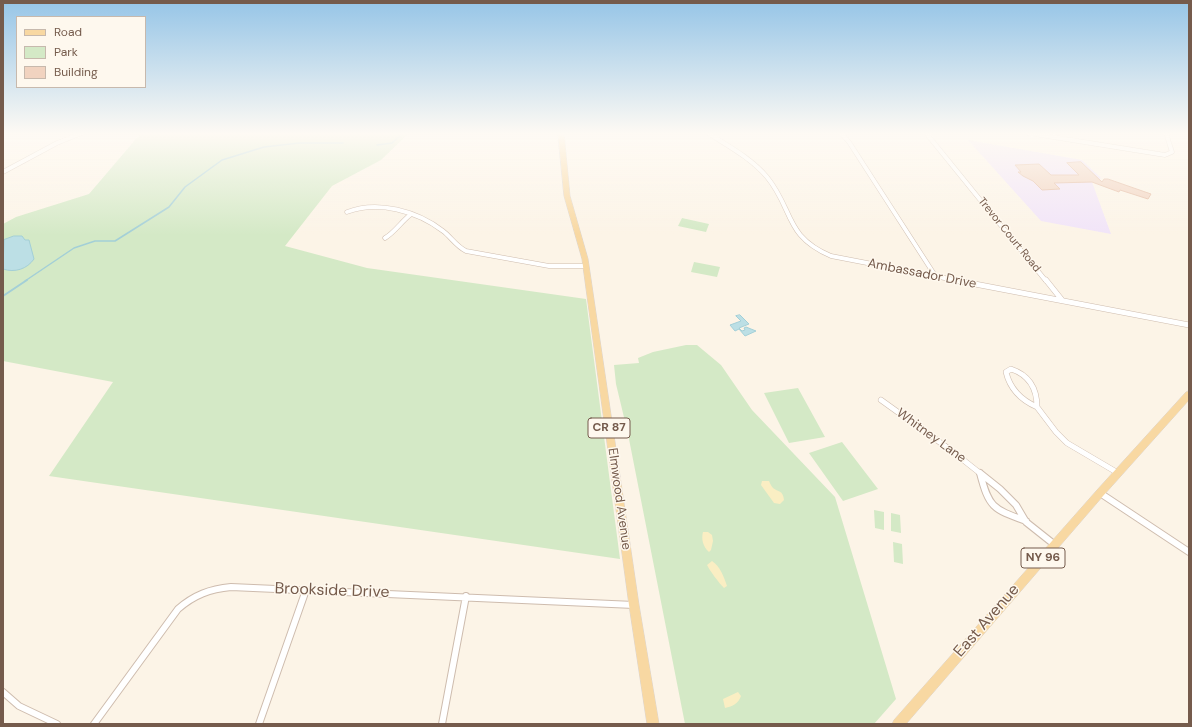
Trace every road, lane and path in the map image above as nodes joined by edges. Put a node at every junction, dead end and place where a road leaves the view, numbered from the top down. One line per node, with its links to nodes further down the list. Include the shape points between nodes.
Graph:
1 (12, 167): 6 (street)
2 (564, 167): 10 (main road, Elmwood Avenue / CR 87, via 567,196)
3 (757, 167): 11 (street, Ambassador Drive, via 779,195 801,237 824,253)
4 (865, 167): 11 (street)
5 (954, 167): 12 (street, Trevor Court Road)
6 (3, 172)
7 (347, 212): 8 (street, via 359,207 375,206)
8 (410, 215): 9 (street, via 398,225 394,233); 10 (street, via 437,226 453,243 466,251 549,266)
9 (385, 238)
10 (586, 266): 25 (main road, Elmwood Avenue / CR 87)
11 (936, 277): 12 (street, Ambassador Drive)
12 (1062, 300): 13 (street, Ambassador Drive)
13 (1189, 325)
14 (1189, 394): 18 (main road, East Avenue / NY 96)
15 (881, 400): 17 (street, Whitney Lane)
16 (1037, 407): 16 (street, via 1028,377 1020,371 1010,369 1006,372 1011,387 1031,405); 18 (street, via 1067,443)
17 (980, 473): 20 (street, Whitney Lane, via 1008,497); 20 (street, Whitney Lane, via 988,501 993,507)
18 (1118, 473): 19 (main road, East Avenue / NY 96)
19 (1100, 493): 21 (main road, East Avenue / NY 96); 22 (street)
20 (1026, 522): 21 (street, Whitney Lane)
21 (1055, 545): 32 (main road, East Avenue / NY 96)
22 (1189, 552)
23 (306, 590): 24 (street, Brookside Drive); 28 (street, Brookside Drive, via 222,587 194,596 170,619); 29 (street)
24 (466, 596): 25 (street, Brookside Drive); 30 (street)
25 (634, 605): 31 (main road, Elmwood Avenue / CR 87)
26 (3, 692): 27 (street, via 19,706)
27 (57, 724)
28 (94, 724)
29 (260, 724)
30 (442, 724)
31 (653, 724)
32 (898, 724)

